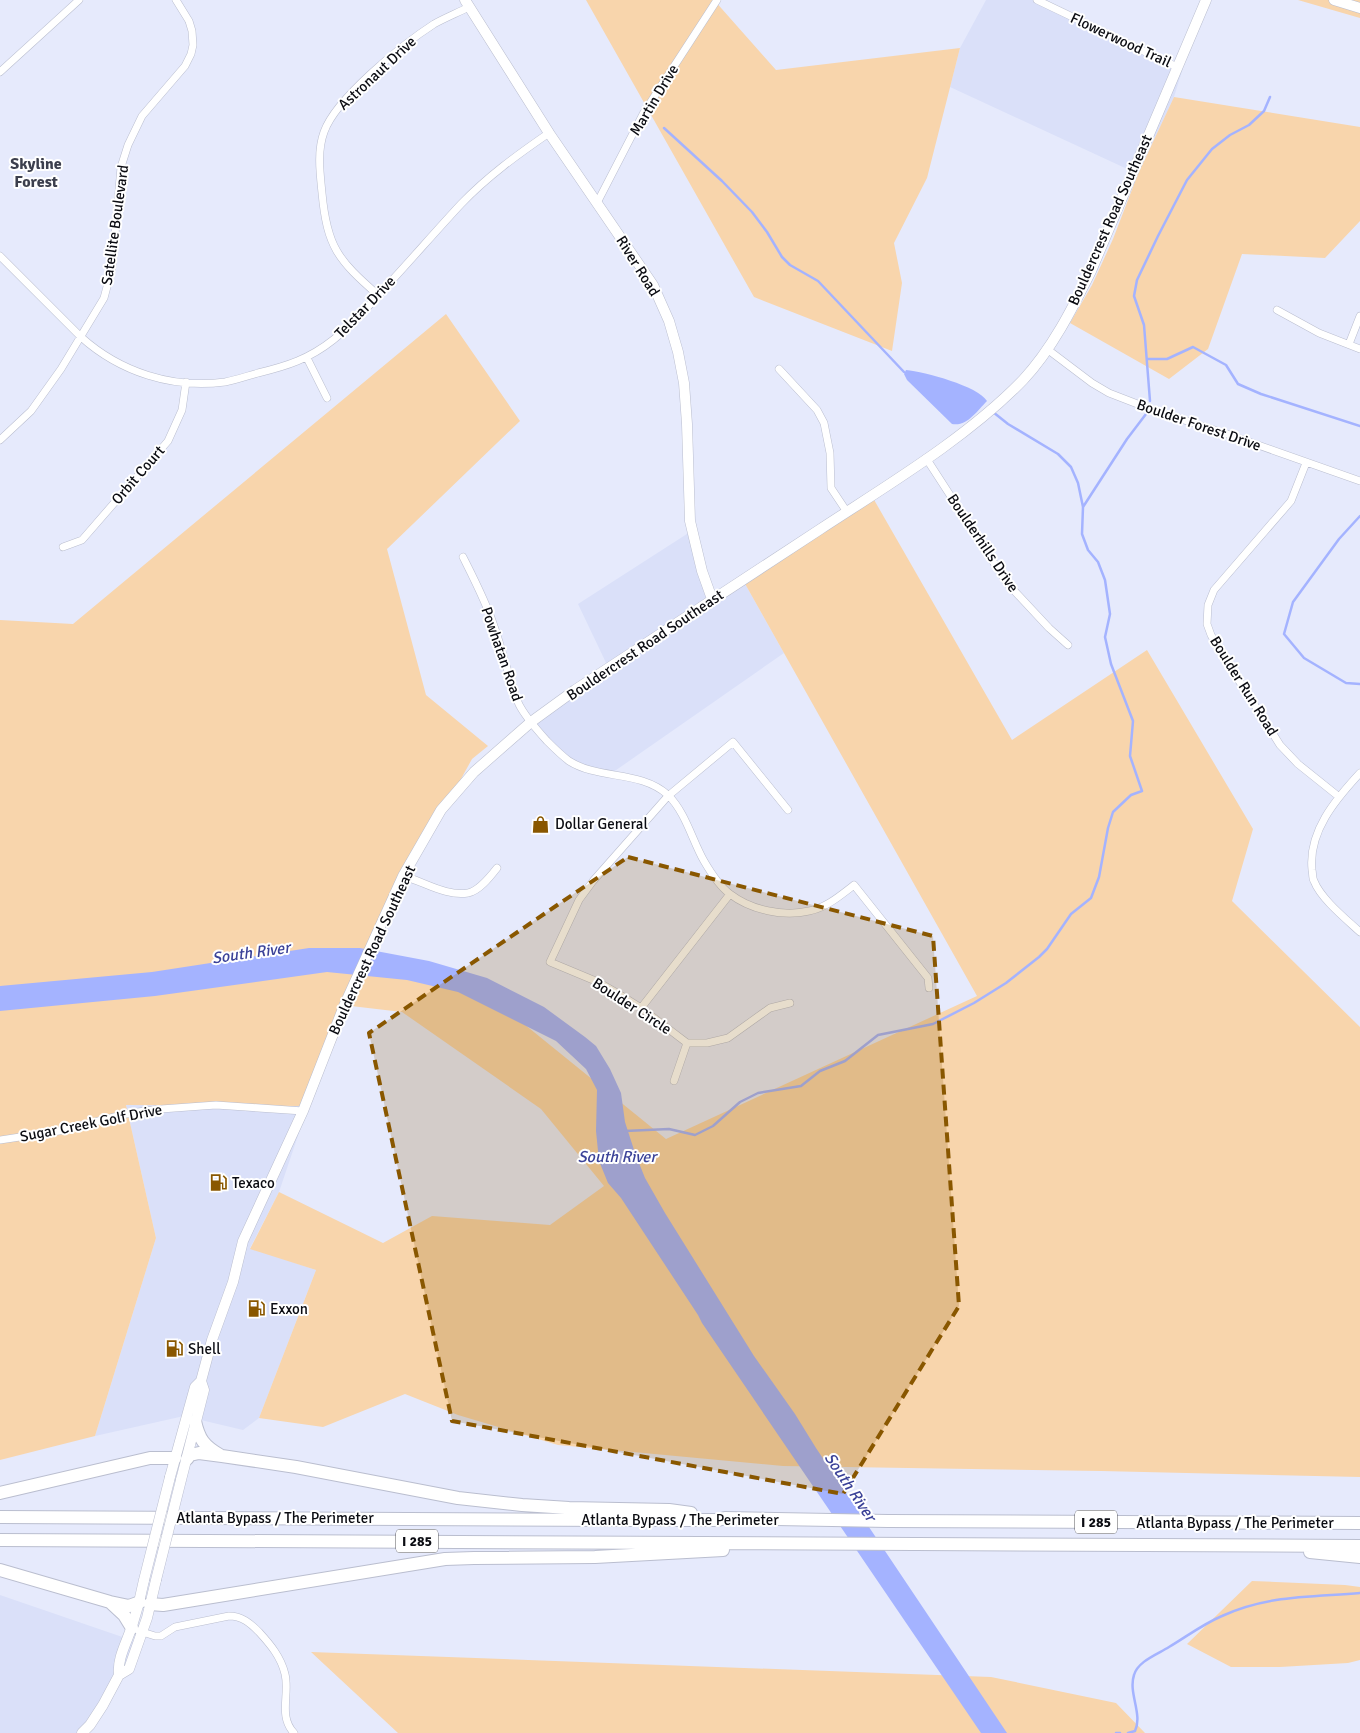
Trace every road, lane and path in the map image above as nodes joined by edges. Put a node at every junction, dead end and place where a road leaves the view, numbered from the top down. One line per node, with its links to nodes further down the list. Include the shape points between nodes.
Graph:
1 (79, 0): 10 (street)
2 (176, 0): 17 (street, Satellite Boulevard, via 192,31 191,54 142,116 128,145 121,167 112,268 104,298)
3 (717, 0): 12 (street, Martin Drive, via 643,114)
4 (1036, 0): 9 (street, Flowerwood Trail)
5 (1206, 0): 9 (street, Bouldercrest Road Southeast)
6 (1334, 0): 8 (street)
7 (467, 4): 11 (street, River Road); 14 (street, Astronaut Drive, via 424,31 348,95 332,115 324,132 320,174 329,238 339,257)
8 (1360, 8)
9 (1177, 67): 19 (street, Bouldercrest Road Southeast, via 1091,271)
10 (0, 72)
11 (549, 132): 12 (street, River Road); 14 (street, Telstar Drive, via 486,179)
12 (597, 203): 32 (street, River Road, via 653,285 669,321 684,383 690,521)
13 (0, 256): 17 (street, Telstar Drive)
14 (378, 296): 21 (street, Telstar Drive, via 333,340)
15 (1277, 310): 18 (street)
16 (1360, 316): 18 (street)
17 (81, 337): 23 (street, Telstar Drive, via 115,363 162,380); 25 (street, Satellite Boulevard, via 31,410)
18 (1349, 344): 20 (street)
19 (1047, 349): 26 (street, Bouldercrest Road Southeast, via 1024,378 986,414); 27 (street, Boulder Forest Drive, via 1110,393)
20 (1360, 349)
21 (307, 358): 23 (street, Telstar Drive, via 224,382); 24 (street)
22 (779, 369): 29 (street, via 824,423 830,453 831,488)
23 (186, 382): 30 (street, Orbit Court, via 182,410 168,441 82,540)
24 (327, 398)
25 (0, 440)
26 (926, 458): 29 (street, Bouldercrest Road Southeast); 33 (street, Boulderhills Drive, via 1007,583)
27 (1306, 463): 28 (street, Boulder Forest Drive); 37 (street, Boulder Run Road, via 1291,501 1214,590 1208,606 1207,624 1222,654 1280,745)
28 (1360, 482)
29 (847, 512): 32 (street, Bouldercrest Road Southeast)
30 (63, 547)
31 (462, 557): 34 (street, Powhatan Road, via 494,623 520,707)
32 (712, 599): 34 (street, Bouldercrest Road Southeast)
33 (1068, 644)
34 (531, 722): 36 (street, Powhatan Road, via 572,763 634,778 655,786); 40 (street, Bouldercrest Road Southeast, via 474,772 441,810)
35 (1360, 773): 37 (street)
36 (668, 796): 38 (street, via 733,742); 41 (street, via 680,810 704,861 718,883); 45 (street, Boulder Circle, via 579,900 550,962 598,982)
37 (1338, 796): 42 (street, via 1328,810 1313,846 1313,881 1328,902)
38 (788, 810)
39 (498, 868): 40 (street, via 469,893 451,893)
40 (403, 876): 48 (street, Bouldercrest Road Southeast, via 344,1006)
41 (730, 894): 43 (street, via 758,908 792,914 823,906 854,884 928,978); 45 (street)
42 (1360, 932)
43 (929, 988)
44 (790, 1003): 46 (street, Boulder Circle, via 770,1008 728,1038)
45 (641, 1008): 46 (street, Boulder Circle)
46 (687, 1043): 47 (street)
47 (674, 1081)
48 (303, 1111): 49 (street, Sugar Creek Golf Drive, via 216,1105 161,1109 130,1113 59,1132); 50 (street, Bouldercrest Road Southeast, via 243,1240)
49 (0, 1140)
50 (201, 1381): 51 (street, Bouldercrest Road Southeast, via 204,1390); 53 (street, Bouldercrest Road Southeast, via 195,1387)
51 (195, 1421): 52 (highway, via 198,1436); 53 (street, Bouldercrest Road Southeast)
52 (222, 1456): 53 (highway, via 199,1453); 56 (highway, via 458,1498 548,1507 669,1510)
53 (181, 1459): 54 (highway, via 150,1458); 65 (street, Bouldercrest Road Southeast, bridge, via 181,1480 156,1580); 65 (street, Bouldercrest Road Southeast, bridge, via 170,1477 144,1580)
54 (0, 1493)
55 (0, 1517): 56 (highway, Atlanta Bypass / The Perimeter / I 285)
56 (725, 1518): 57 (highway, Atlanta Bypass / The Perimeter / I 285)
57 (1360, 1523)
58 (0, 1540): 59 (highway, Atlanta Bypass / The Perimeter / I 285)
59 (835, 1544): 60 (highway, Atlanta Bypass / The Perimeter / I 285); 65 (highway, via 595,1557 445,1559 172,1604)
60 (1230, 1545): 61 (highway, Atlanta Bypass / The Perimeter / I 285); 62 (highway)
61 (1360, 1546)
62 (1360, 1557)
63 (0, 1570): 64 (highway)
64 (110, 1602): 65 (highway, via 129,1606); 66 (highway)
65 (145, 1603): 66 (street, Bouldercrest Road Southeast)
66 (137, 1630): 67 (street, Bouldercrest Road Southeast, via 118,1664 119,1675 103,1705); 68 (street, via 161,1636 175,1627 229,1616 247,1621 270,1643 279,1658 285,1674 285,1716)
67 (82, 1733)
68 (294, 1733)

